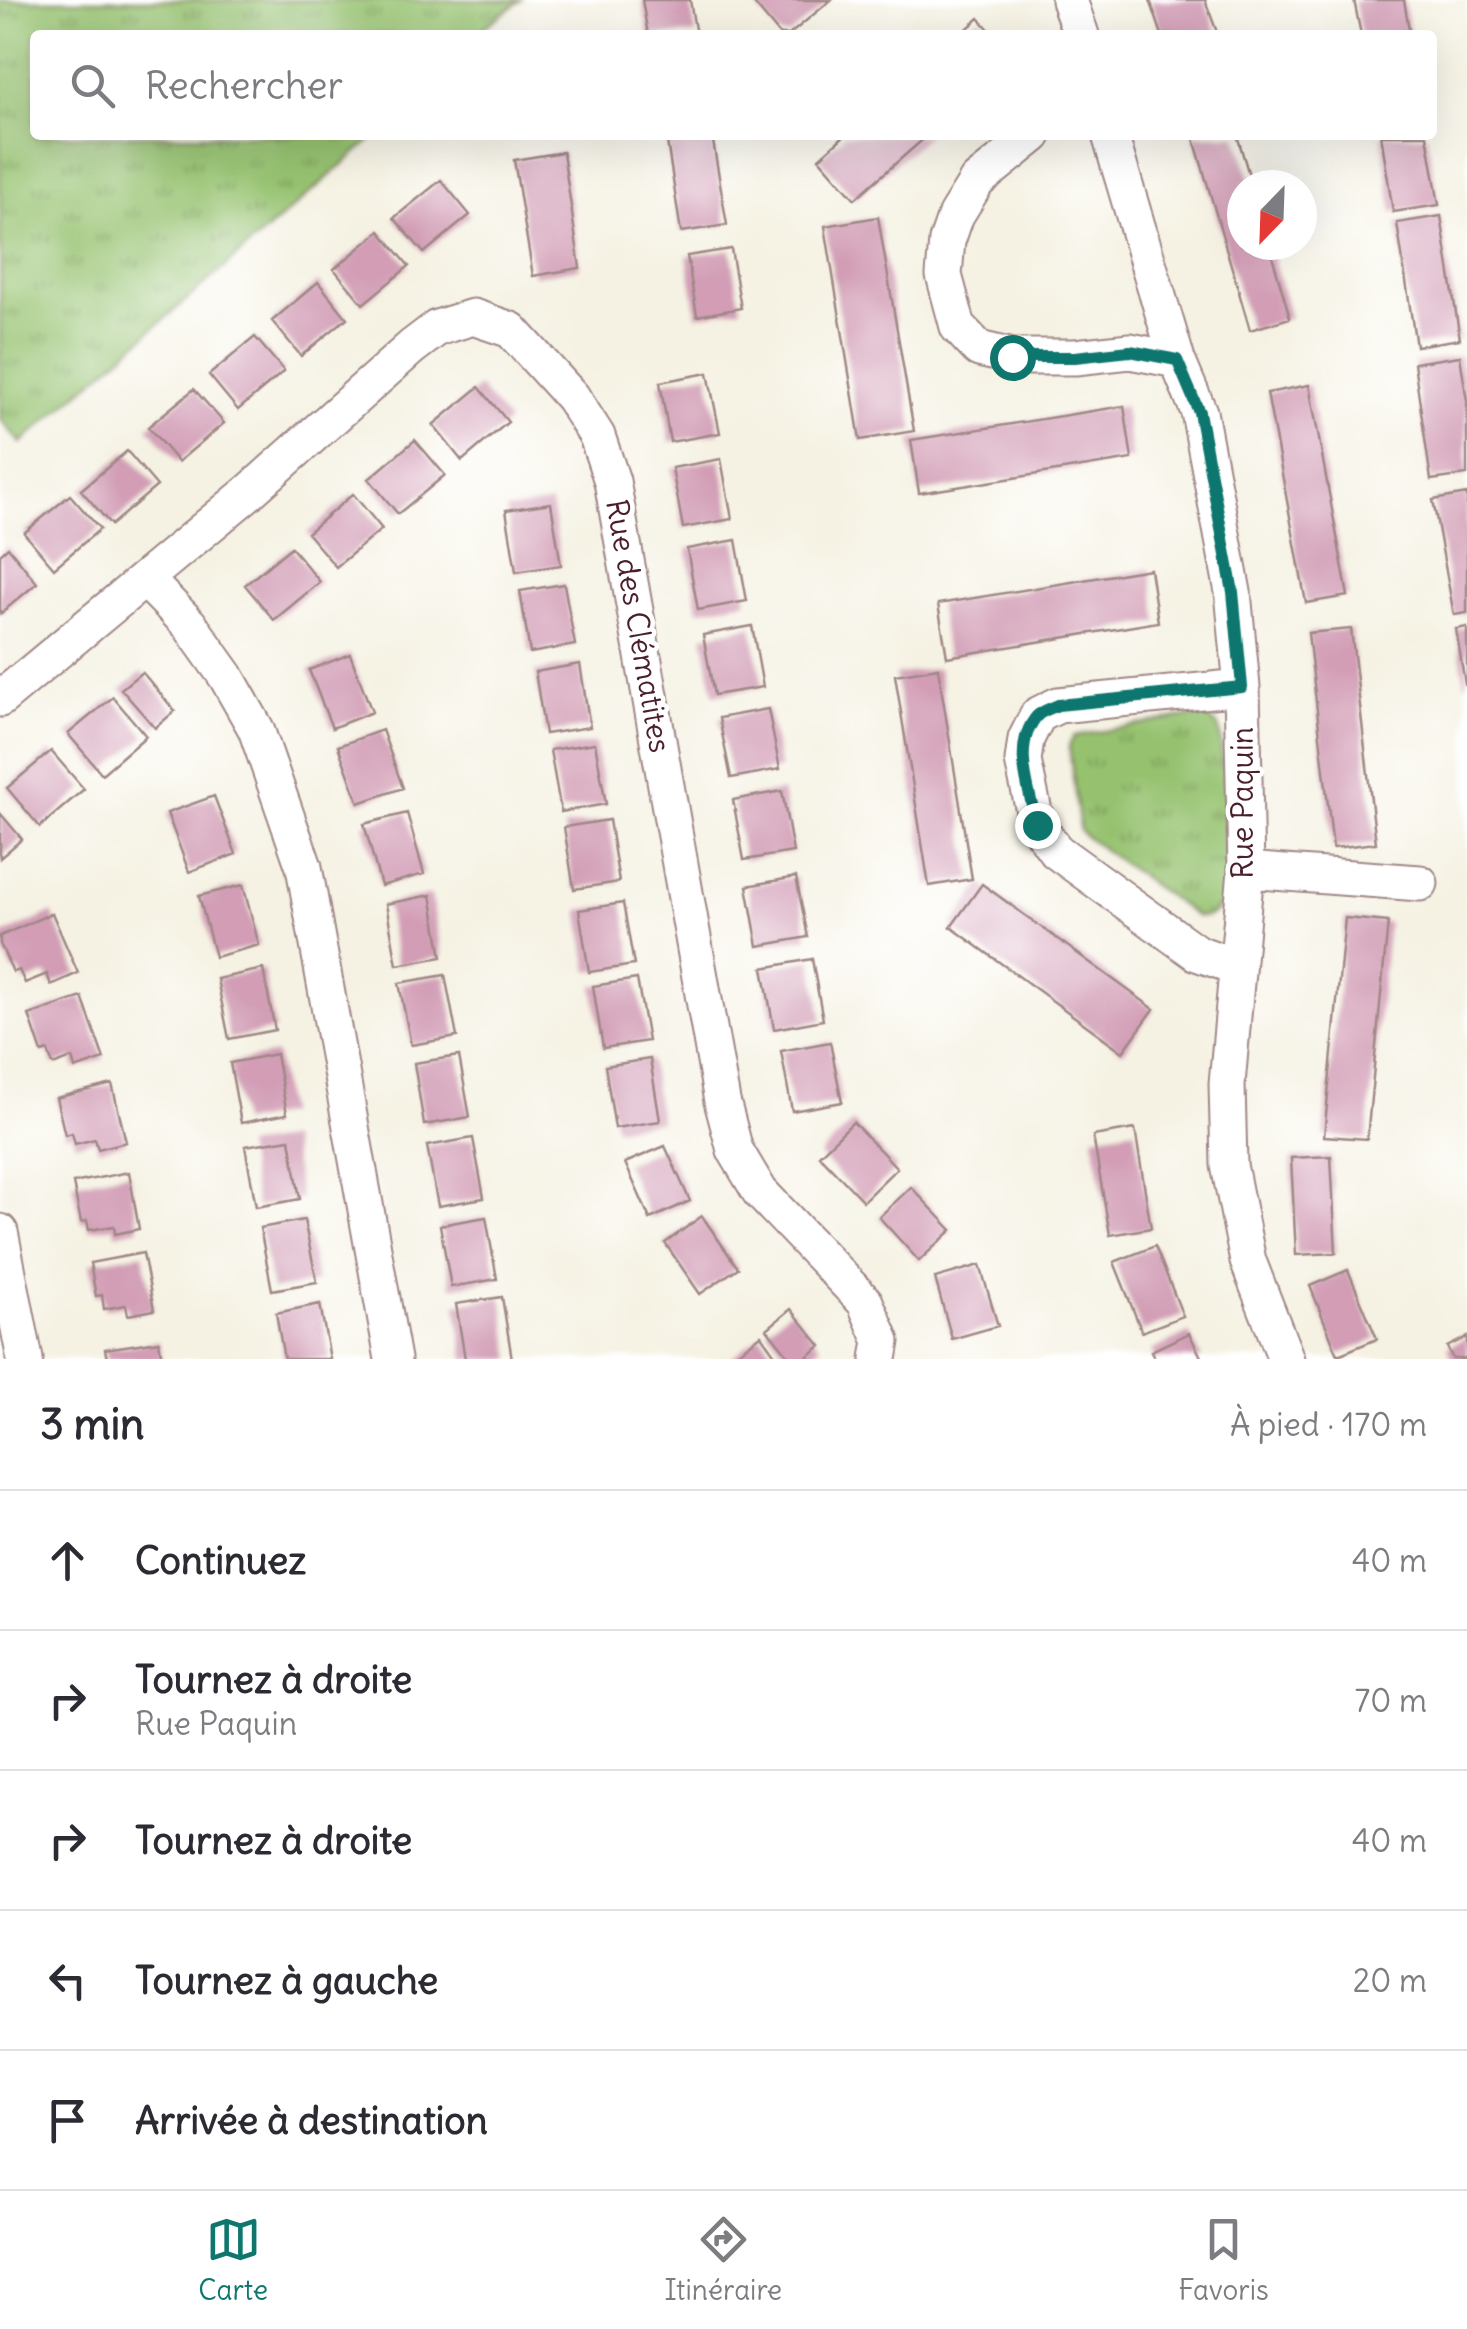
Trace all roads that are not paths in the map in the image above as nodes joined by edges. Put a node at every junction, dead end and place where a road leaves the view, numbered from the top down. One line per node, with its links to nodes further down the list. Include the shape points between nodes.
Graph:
1 (1069, 0): 2 (street)
2 (1079, 30)
3 (1028, 140): 5 (street, via 978,181 956,215 944,274 958,326 979,349 1012,357 1130,351)
4 (1111, 140): 5 (street, Rue Paquin)
5 (1177, 360): 7 (street, Rue Paquin, via 1199,412 1233,592)
6 (146, 580): 8 (street, Rue des Clématites); 14 (street, via 188,624 234,689 256,729 304,867); 15 (street, Rue des Clématites, via 437,328 474,317 512,330 572,397 597,436 612,481 736,1150 760,1192 866,1302 882,1342)
7 (1242, 687): 9 (street, Rue Paquin); 11 (street, via 1058,705 1038,715 1023,761 1037,825 1056,851 1197,953)
8 (0, 700)
9 (1246, 870): 10 (street); 11 (street, Rue Paquin)
10 (1420, 883)
11 (1237, 967): 16 (street, Rue Paquin, via 1226,1084 1229,1165 1248,1261)
12 (0, 1232): 13 (street)
13 (25, 1359)
14 (394, 1359)
15 (878, 1359)
16 (1286, 1359)

